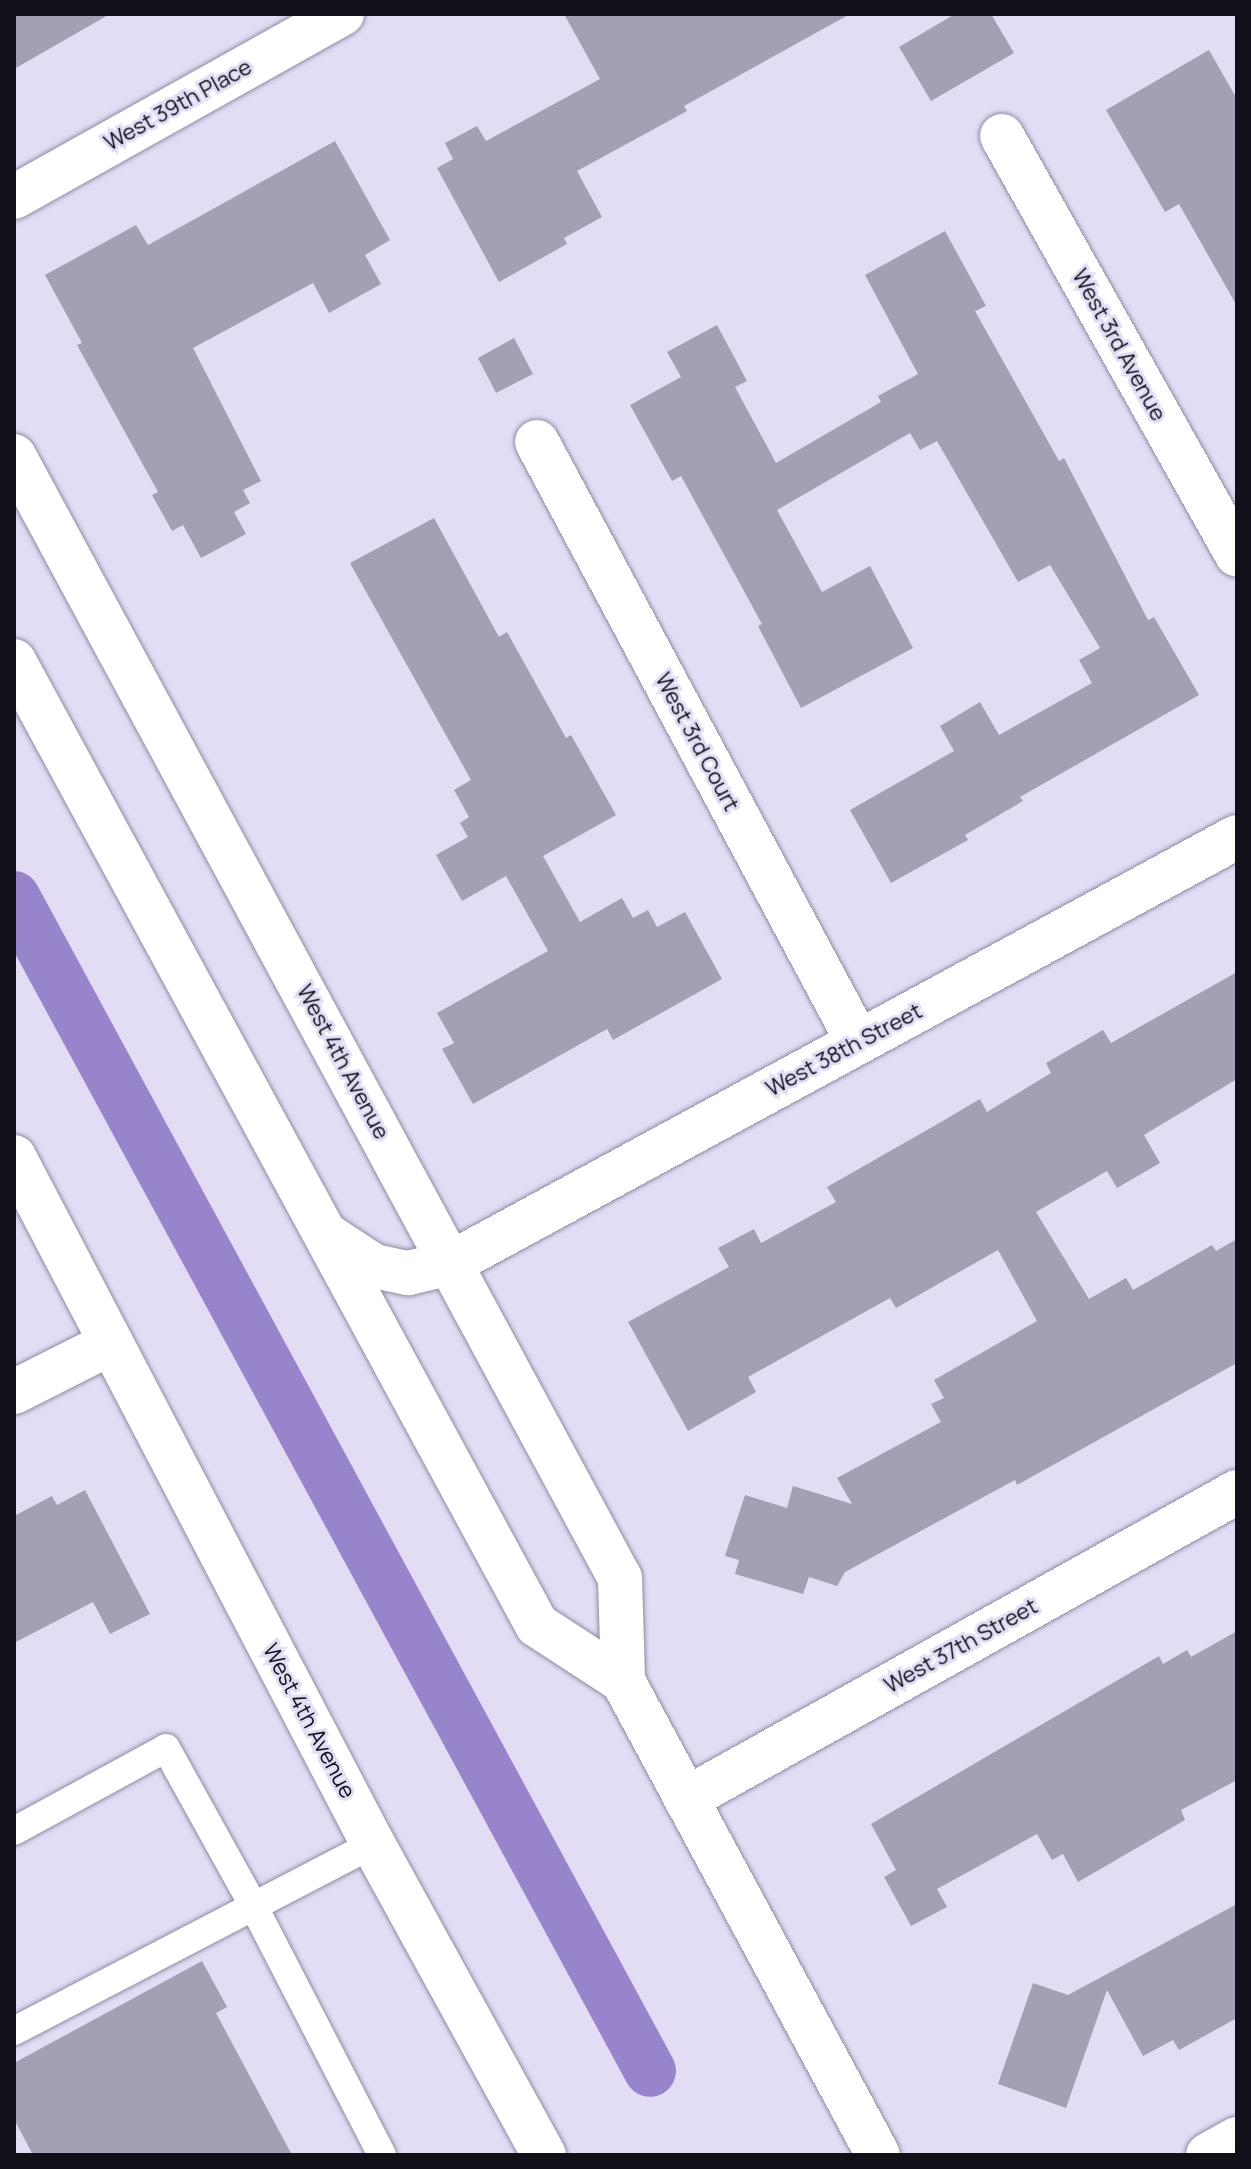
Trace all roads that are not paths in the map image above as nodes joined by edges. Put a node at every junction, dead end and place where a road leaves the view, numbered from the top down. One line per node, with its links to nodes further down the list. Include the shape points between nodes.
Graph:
1 (342, 14): 3 (street, West 39th Place)
2 (1002, 136): 6 (street, West 3rd Avenue)
3 (14, 197)
4 (537, 442): 9 (street, West 3rd Court)
5 (14, 456): 12 (street, West 4th Avenue)
6 (1237, 554)
7 (14, 661): 11 (street, West 4th Avenue)
8 (1237, 837): 9 (street, West 38th Street)
9 (858, 1042): 12 (street, West 38th Street)
10 (14, 1157): 13 (street, West 4th Avenue)
11 (322, 1231): 12 (street, West 38th Street, via 374,1266 408,1273); 16 (street, West 4th Avenue, via 537,1625)
12 (451, 1263): 16 (street, West 4th Avenue, via 620,1578)
13 (111, 1343): 14 (street); 19 (street, West 4th Avenue)
14 (14, 1392)
15 (1237, 1492): 17 (street, West 37th Street)
16 (623, 1681): 17 (street, West 4th Avenue)
17 (686, 1799): 25 (street, West 4th Avenue)
18 (14, 1831): 20 (lane, via 166,1748)
19 (373, 1844): 20 (lane); 24 (street, West 4th Avenue)
20 (254, 1907): 21 (lane); 23 (lane)
21 (14, 2031)
22 (1237, 2139): 26 (street)
23 (382, 2155)
24 (544, 2155)
25 (878, 2155)
26 (1208, 2155)

